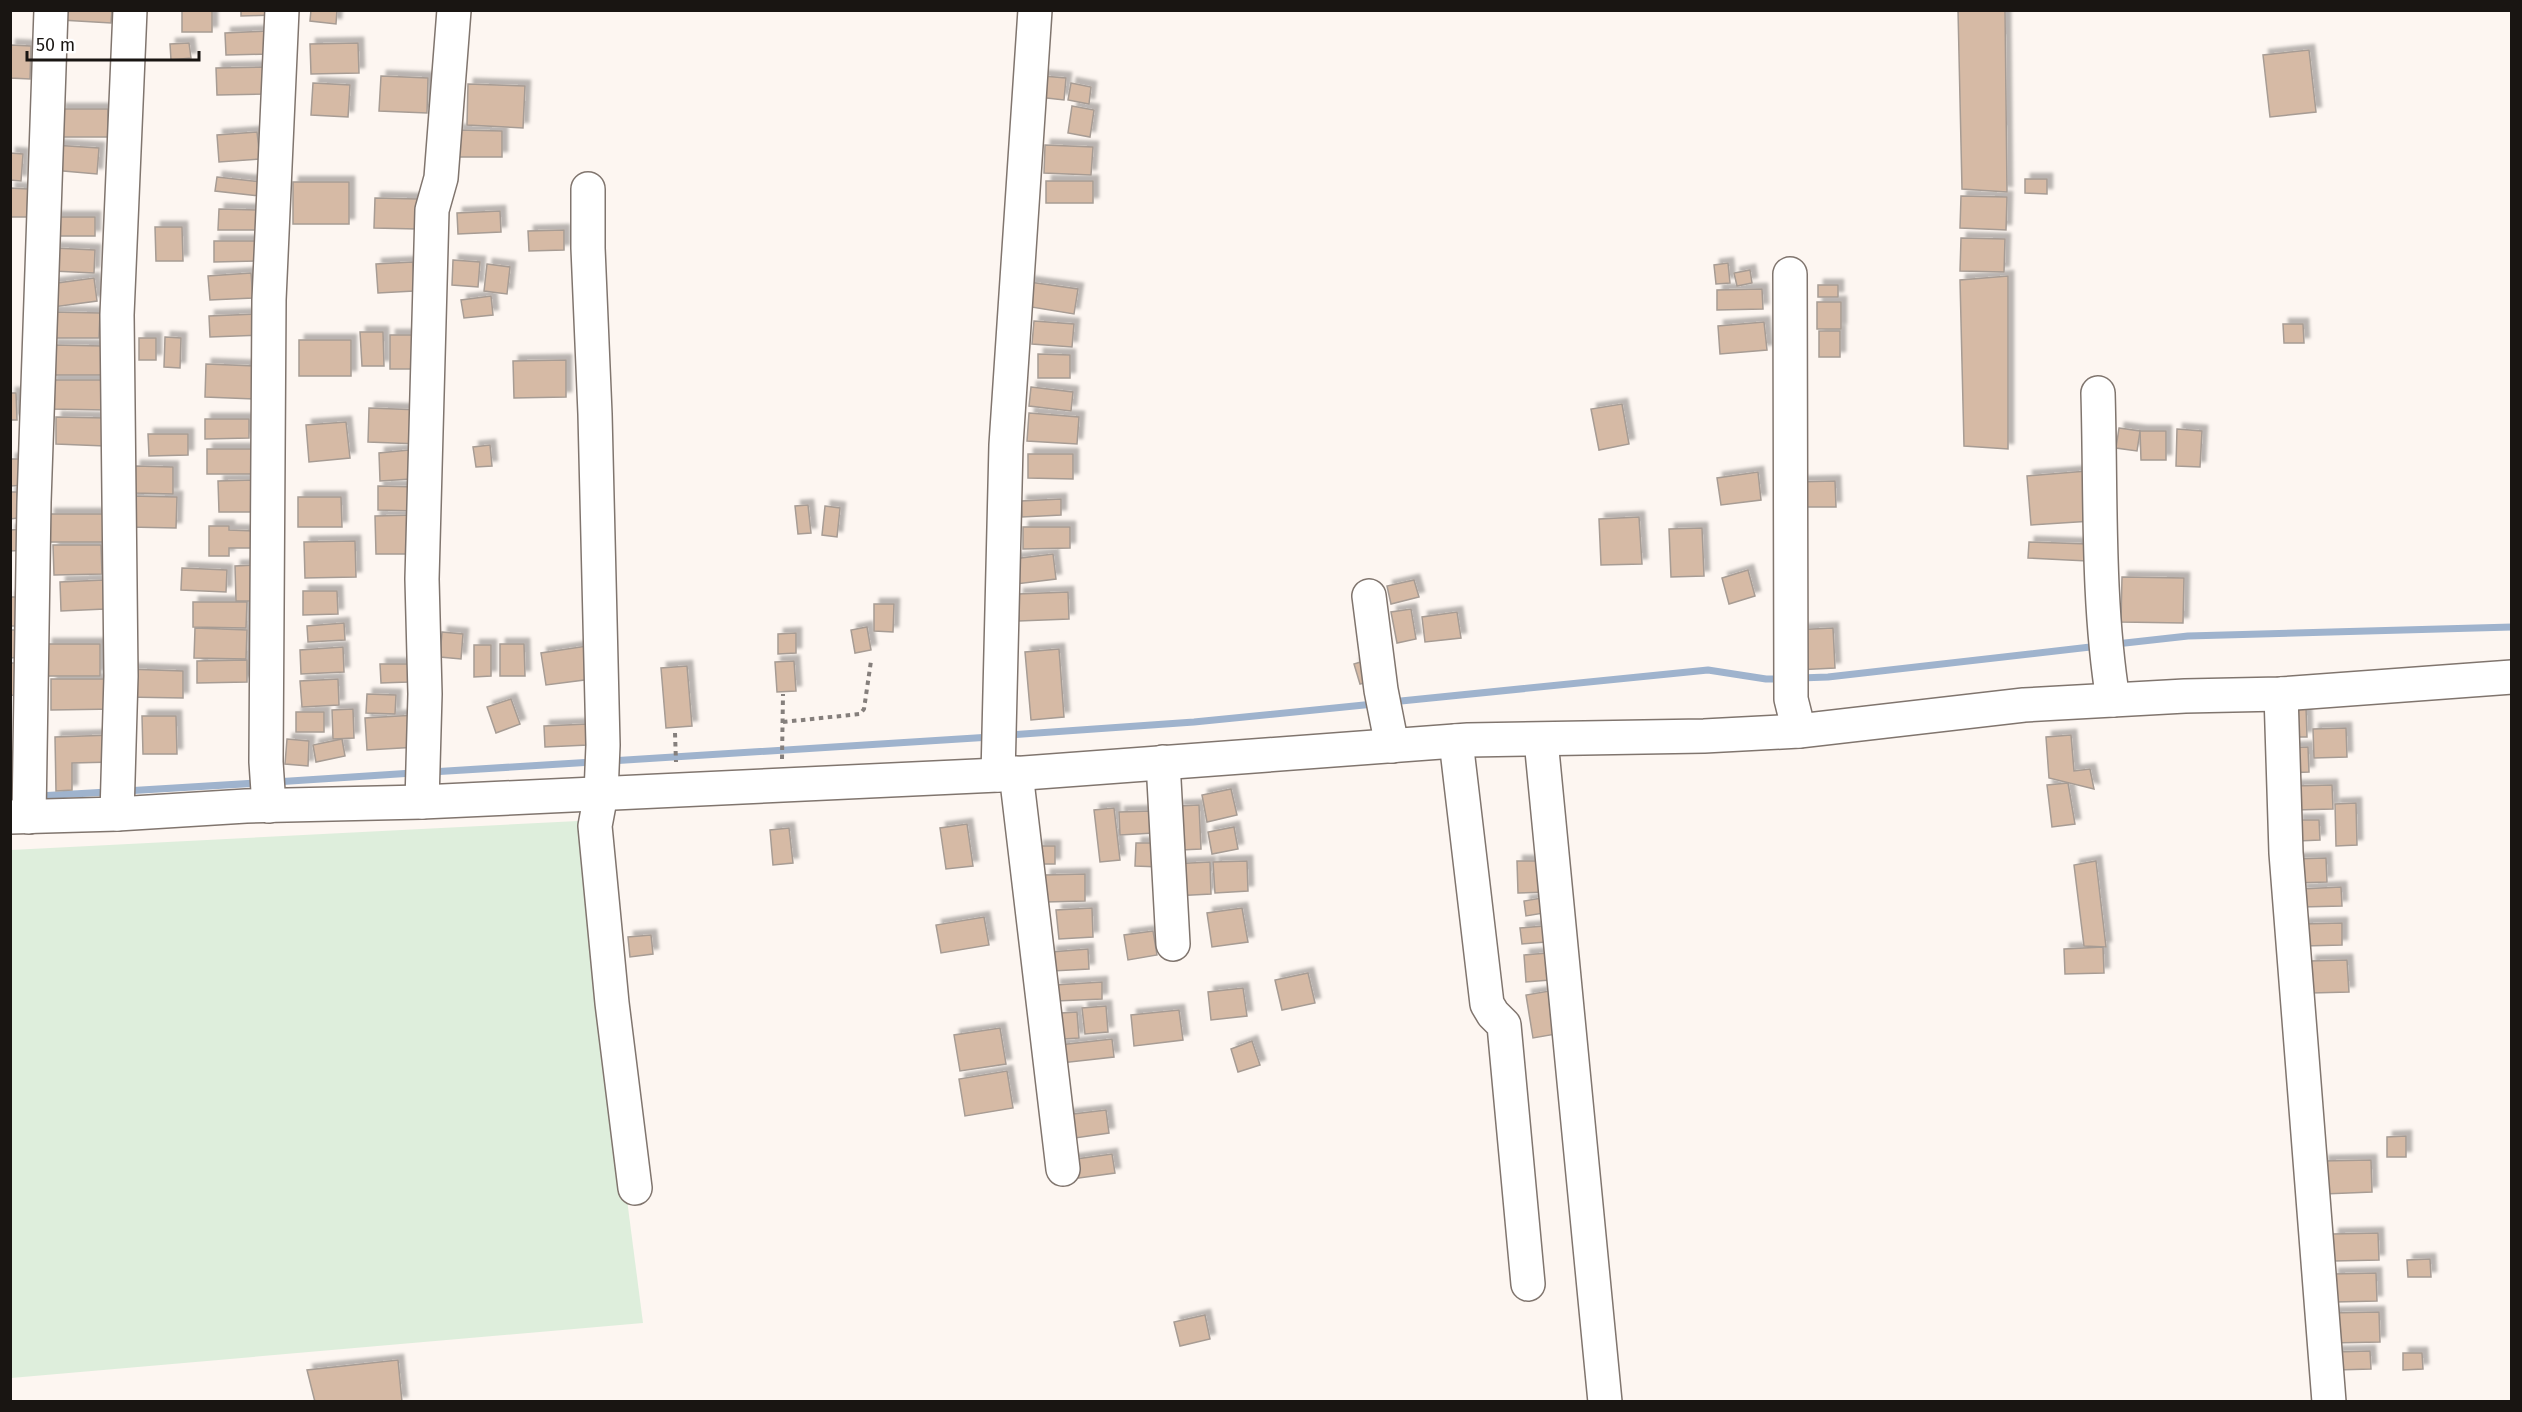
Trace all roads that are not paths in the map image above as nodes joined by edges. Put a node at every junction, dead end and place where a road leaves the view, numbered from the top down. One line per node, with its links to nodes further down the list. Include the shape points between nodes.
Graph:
1 (51, 10): 22 (street)
2 (130, 10): 23 (street, via 117,315 121,676)
3 (282, 10): 21 (street, via 269,300)
4 (454, 10): 19 (street, via 441,178 432,210 422,579)
5 (1035, 10): 17 (street, via 1006,445)
6 (588, 189): 20 (street, via 598,492)
7 (1790, 274): 14 (street, via 1791,684)
8 (2098, 393): 11 (street)
9 (1369, 596): 13 (street)
10 (2511, 677): 12 (street)
11 (2111, 685): 12 (street); 14 (street, via 2024,705)
12 (2281, 694): 29 (street, via 2286,853)
13 (1386, 717): 16 (street); 18 (street)
14 (1799, 730): 15 (street)
15 (1541, 740): 16 (street); 28 (street)
16 (1456, 741): 27 (street, via 1487,1004 1504,1025)
17 (1003, 756): 18 (street); 20 (street); 25 (street)
18 (1163, 762): 24 (street)
19 (423, 781): 20 (street); 21 (street)
20 (601, 786): 26 (street, via 595,826)
21 (269, 801): 23 (street)
22 (24, 809): 23 (street)
23 (117, 809)
24 (1173, 944)
25 (1063, 1169)
26 (635, 1188)
27 (1528, 1284)
28 (1605, 1401)
29 (2329, 1401)

